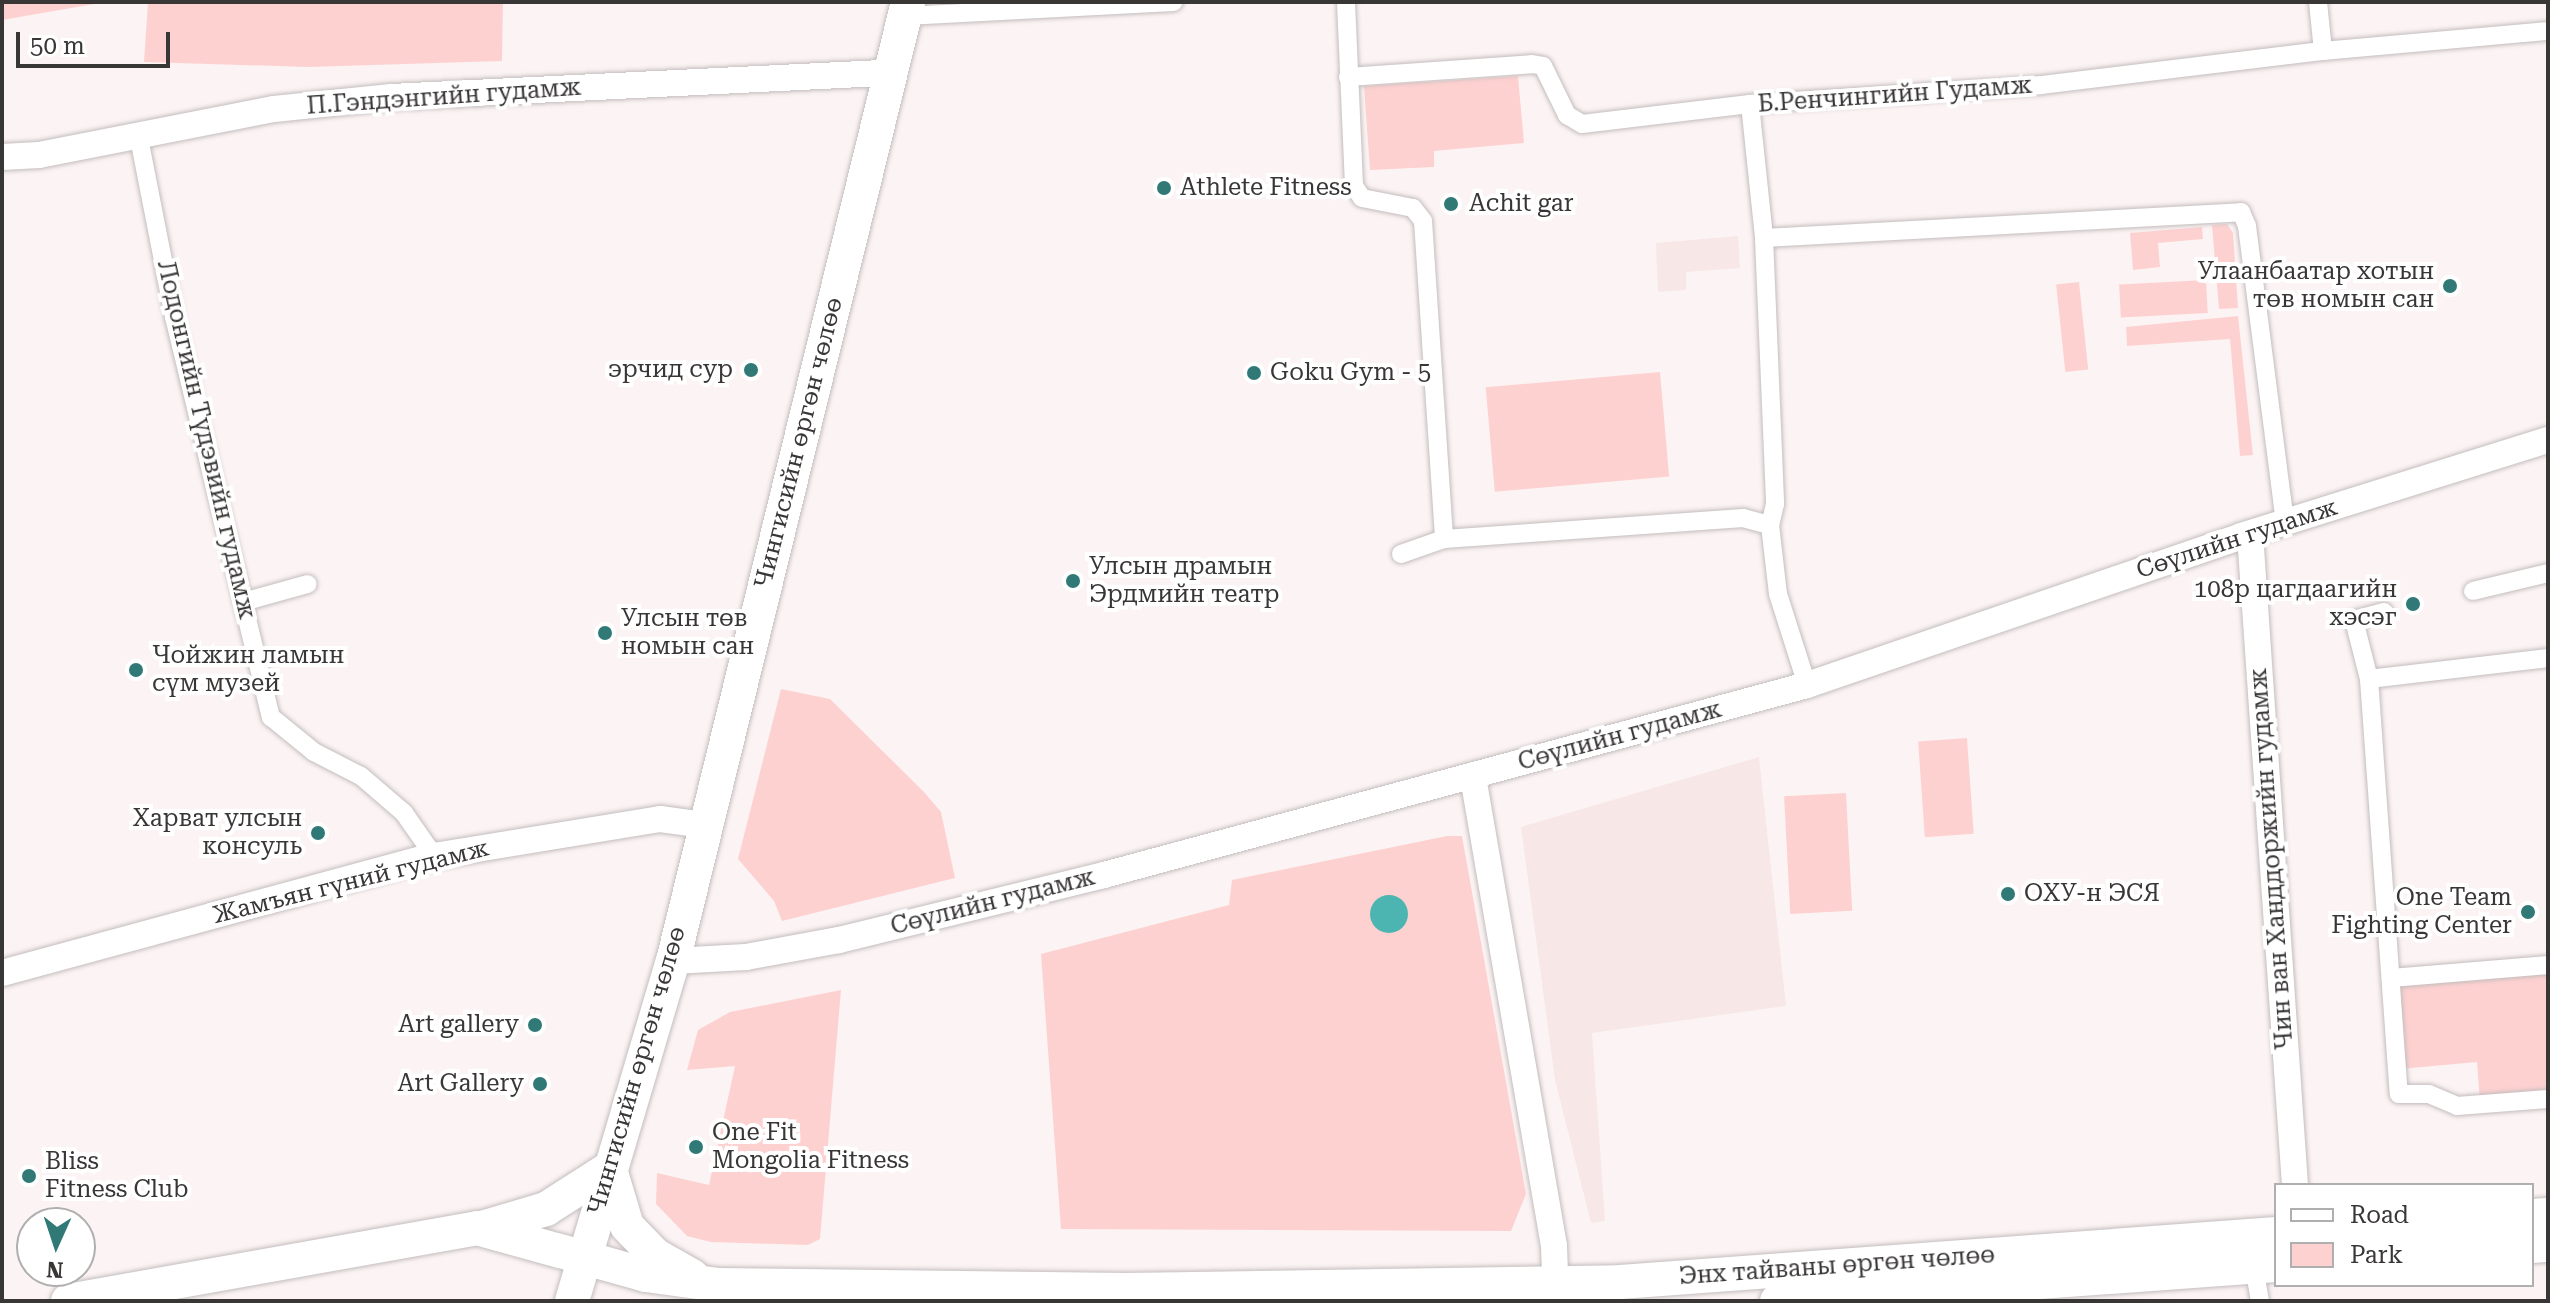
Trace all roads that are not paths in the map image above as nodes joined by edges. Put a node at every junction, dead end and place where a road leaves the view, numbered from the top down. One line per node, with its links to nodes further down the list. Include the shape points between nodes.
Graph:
1 (1174, 2): 4 (street)
2 (1346, 2): 8 (street)
3 (2318, 2): 6 (street)
4 (907, 9): 7 (highway, Чингисийн өргөн чөлөө)
5 (2548, 31): 6 (street, Б.Ренчингийн Гудамж)
6 (2323, 51): 9 (street, Б.Ренчингийн Гудамж, via 2041,85)
7 (890, 73): 10 (main road, П.Гэндэнгийн гудамж, via 391,97 274,109); 28 (highway, Чингисийн өргөн чөлөө)
8 (1348, 77): 9 (street, Б.Ренчингийн Гудамж, via 1543,66 1567,115 1582,124); 17 (street, via 1357,193 1413,208 1423,221)
9 (1750, 104): 12 (street)
10 (139, 138): 11 (main road, П.Гэндэнгийн гудамж); 22 (street, Лодонгийн Түдэвийн гудамж, via 174,317)
11 (2, 157)
12 (1764, 238): 14 (street, via 2241,212); 15 (street, via 1775,504)
13 (2548, 440): 14 (main road, Сөүлийн гудамж)
14 (2285, 522): 16 (main road, Сөүлийн гудамж)
15 (1770, 525): 17 (street, via 1743,518); 26 (street, via 1778,594)
16 (2250, 534): 26 (main road, Сөүлийн гудамж); 36 (main road, Чин ван Ханддоржийн гудамж)
17 (1444, 539): 18 (street)
18 (1401, 554)
19 (2548, 573): 21 (street)
20 (308, 584): 22 (street)
21 (2473, 591)
22 (243, 602): 29 (street, Лодонгийн Түдэвийн гудамж, via 271,717 314,752 361,776 404,813)
23 (2384, 612): 25 (street, via 2354,620)
24 (2548, 658): 25 (street)
25 (2369, 679): 33 (street)
26 (1807, 685): 27 (main road, Сөүлийн гудамж)
27 (1473, 777): 30 (main road, Сөүлийн гудамж, via 839,940 746,957); 42 (main road, via 1554,1246)
28 (704, 825): 29 (main road, Жамъян гүний гудамж, via 660,819); 30 (highway, Чингисийн өргөн чөлөө)
29 (434, 856): 32 (main road, Жамъян гүний гудамж)
30 (673, 961): 35 (highway, Чингисийн өргөн чөлөө)
31 (2548, 965): 33 (street)
32 (2, 973)
33 (2391, 978): 34 (street, via 2399,1094 2429,1094 2457,1106)
34 (2548, 1099)
35 (610, 1168): 37 (highway, via 546,1209); 39 (highway, Чингисийн өргөн чөлөө); 41 (highway, via 618,1208 640,1242 673,1266)
36 (2295, 1183)
37 (477, 1228): 39 (highway, Энх тайваны өргөн чөлөө); 44 (highway, Энх тайваны өргөн чөлөө)
38 (2274, 1234): 42 (highway, Энх тайваны өргөн чөлөө)
39 (583, 1254): 41 (highway, Энх тайваны өргөн чөлөө, via 646,1275); 45 (highway, Чингисийн өргөн чөлөө)
40 (2265, 1266): 43 (highway, Энх тайваны өргөн чөлөө); 47 (street)
41 (718, 1285): 42 (highway, Энх тайваны өргөн чөлөө)
42 (1555, 1292)
43 (2001, 1294): 46 (highway, Энх тайваны өргөн чөлөө)
44 (68, 1301)
45 (572, 1301)
46 (1777, 1301)
47 (2260, 1301)

